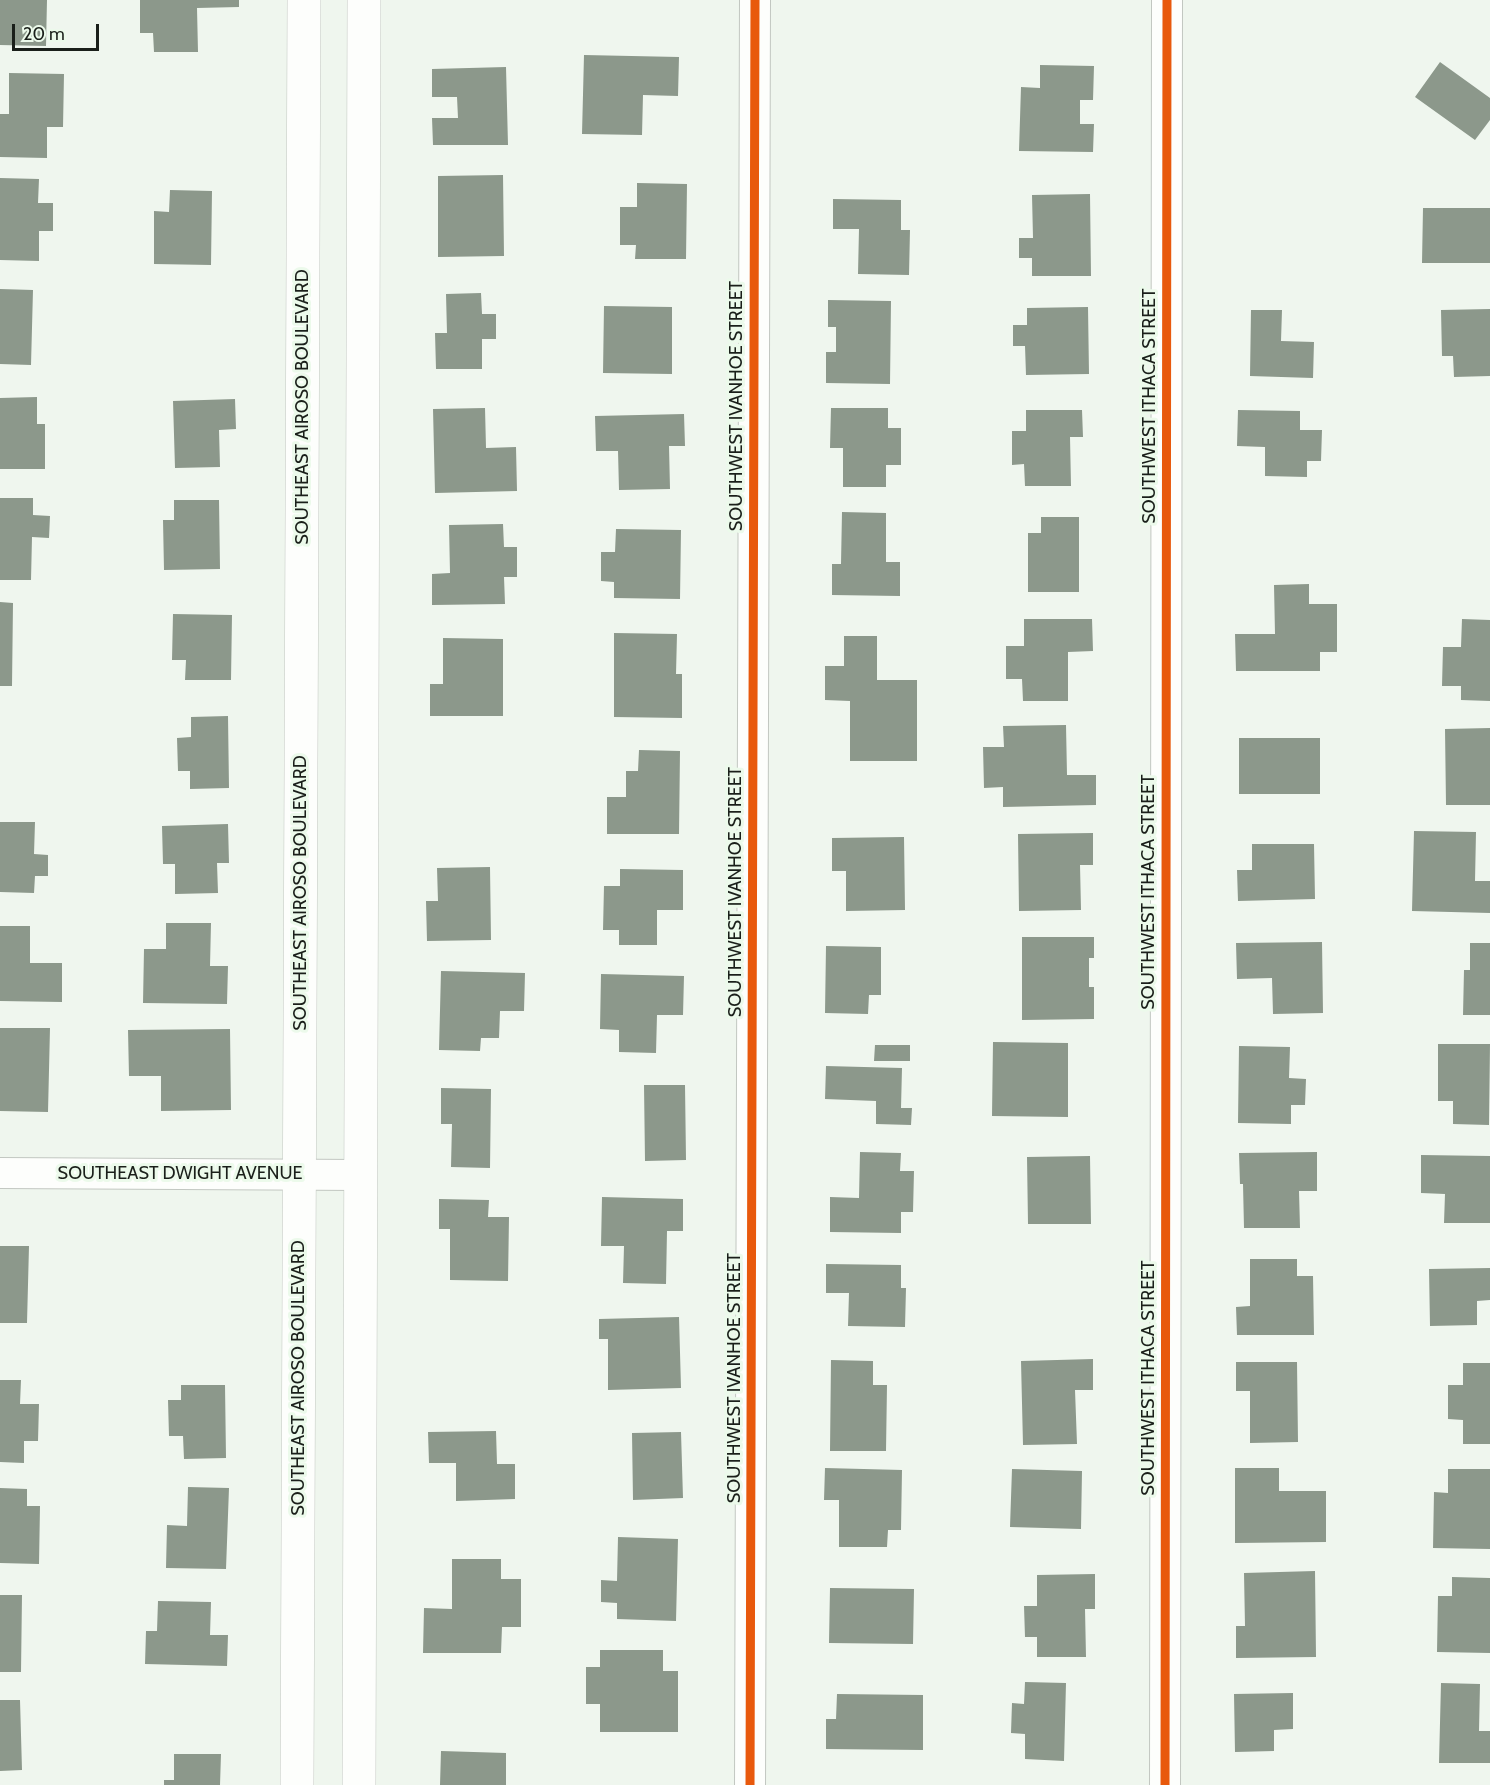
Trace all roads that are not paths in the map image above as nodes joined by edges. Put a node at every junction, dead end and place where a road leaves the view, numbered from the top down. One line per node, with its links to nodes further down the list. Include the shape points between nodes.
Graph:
1 (304, 0): 6 (main road, SOUTHEAST AIROSO BOULEVARD)
2 (364, 0): 7 (main road)
3 (755, 0): 10 (street, SOUTHWEST IVANHOE STREET)
4 (1167, 0): 11 (street, SOUTHWEST ITHACA STREET)
5 (0, 1173): 6 (street, SOUTHEAST DWIGHT AVENUE)
6 (300, 1175): 7 (street, SOUTHEAST DWIGHT AVENUE); 8 (main road, SOUTHEAST AIROSO BOULEVARD)
7 (360, 1175): 9 (main road)
8 (297, 1785)
9 (359, 1785)
10 (750, 1785)
11 (1165, 1785)

